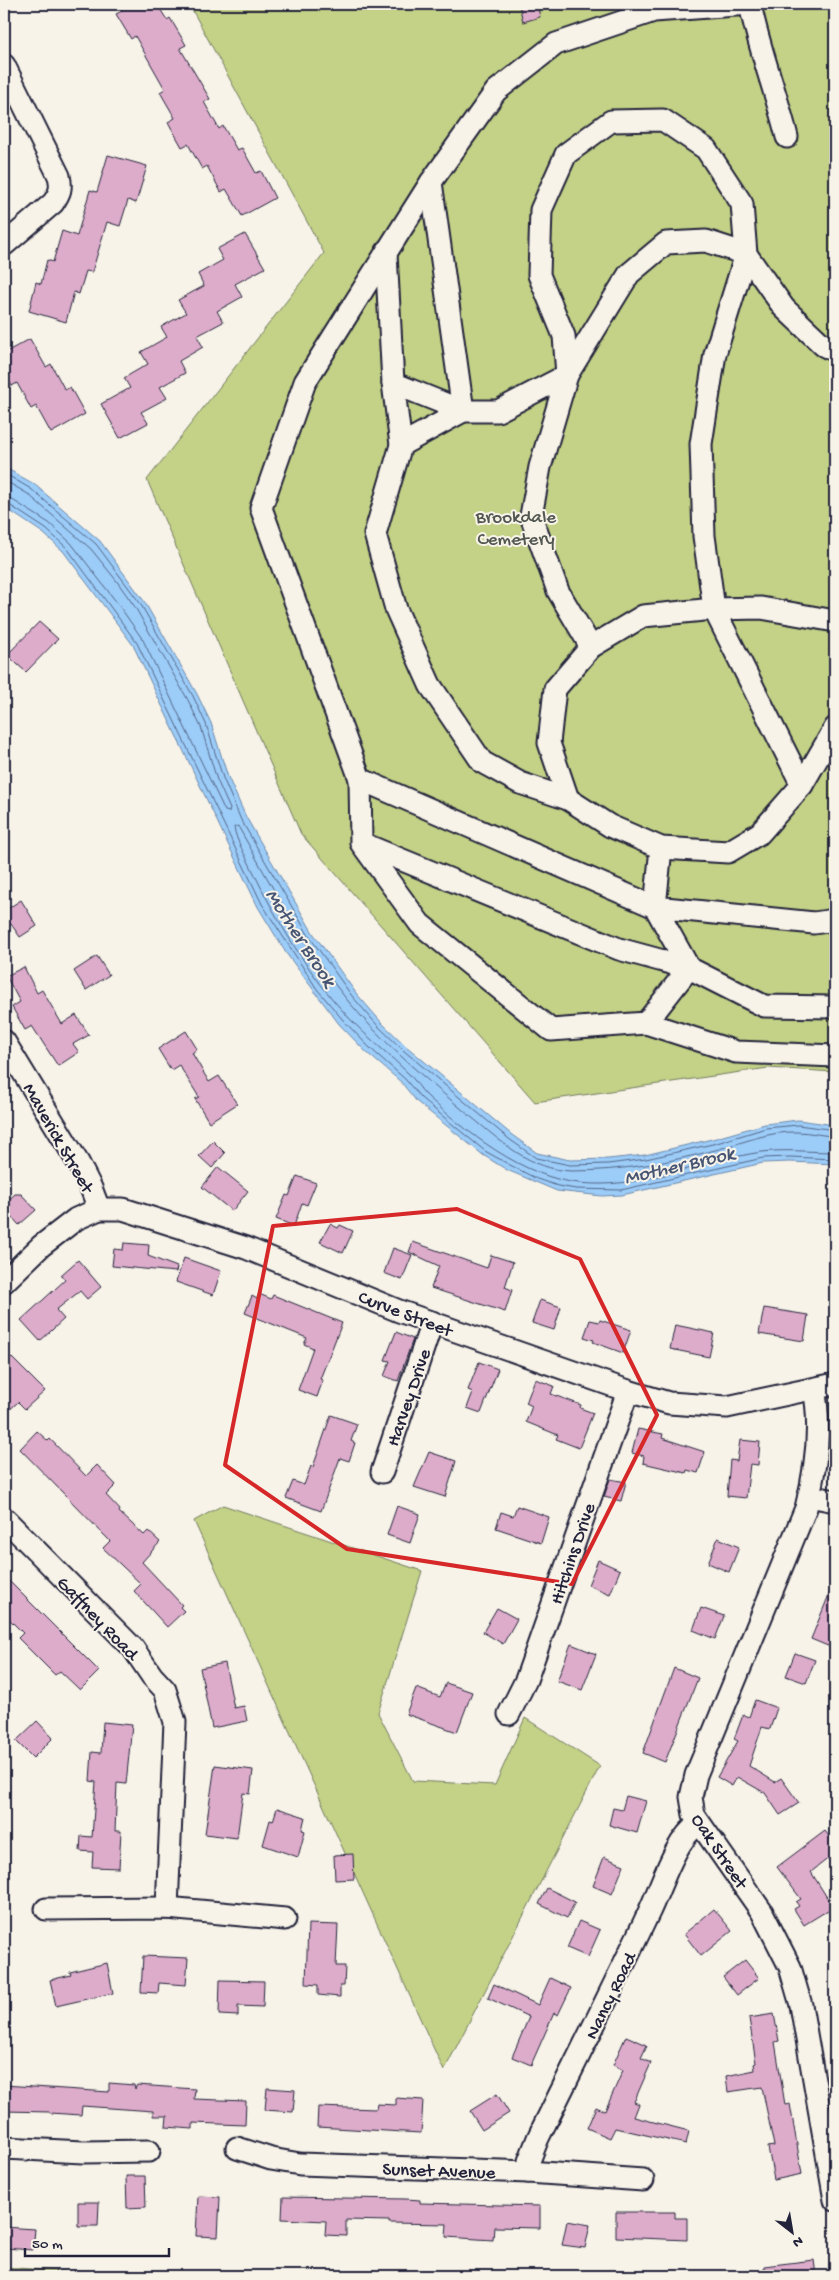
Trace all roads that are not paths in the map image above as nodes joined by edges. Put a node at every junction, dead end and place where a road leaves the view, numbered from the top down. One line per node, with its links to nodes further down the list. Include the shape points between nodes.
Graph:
1 (750, 4): 3 (street); 4 (street, via 654,12 556,44 496,91)
2 (4, 64): 5 (street, via 62,185 53,202)
3 (788, 137)
4 (431, 182): 6 (street); 11 (street)
5 (4, 245)
6 (386, 253): 10 (street); 17 (street, via 305,382 261,508)
7 (746, 254): 8 (street, via 784,308 823,345); 9 (street, via 706,241 666,243 629,274); 9 (street, via 742,204 706,149 663,120 611,121 566,154 541,210 539,275 564,336); 13 (street, via 715,354 701,444 704,536)
8 (835, 351)
9 (567, 376): 11 (street, via 498,411); 15 (street, via 540,468 531,516 558,591)
10 (393, 383): 11 (street); 12 (street)
11 (463, 412): 12 (street)
12 (401, 445): 19 (street, via 375,534 396,609 430,685 482,762 520,783)
13 (714, 609): 14 (street, via 761,608); 15 (street, via 643,616); 18 (street)
14 (835, 621)
15 (591, 647): 19 (street, via 555,689 549,742)
16 (835, 728): 18 (street)
17 (360, 779): 20 (street); 22 (street)
18 (802, 784): 21 (street, via 760,833 728,852)
19 (568, 798): 21 (street, via 610,826)
20 (361, 843): 24 (street, via 619,949); 26 (street, via 420,924 551,1030)
21 (661, 848): 22 (street)
22 (656, 907): 23 (street, via 814,923); 24 (street)
23 (835, 920)
24 (689, 968): 25 (street, via 764,1006); 26 (street)
25 (835, 1007)
26 (646, 1023): 28 (street, via 736,1052)
27 (4, 1041): 29 (street, Maverick Street, via 79,1164)
28 (835, 1056)
29 (99, 1209): 30 (street, Curve Street, via 59,1231); 31 (street, Curve Street, via 135,1211 246,1248)
30 (4, 1282)
31 (432, 1322): 34 (street, Curve Street); 35 (street, Harvey Drive)
32 (835, 1384): 33 (street, Curve Street)
33 (814, 1389): 34 (street, Curve Street, via 742,1405 713,1407 669,1403); 36 (street, Oak Street, via 818,1424)
34 (628, 1391): 39 (street, Hitchins Drive, via 526,1680)
35 (382, 1472)
36 (809, 1496): 37 (street); 40 (street, Oak Street, via 696,1775 691,1806)
37 (835, 1501)
38 (4, 1518): 41 (street, Gaffney Road, via 133,1648 164,1690 175,1722)
39 (509, 1714)
40 (699, 1823): 47 (street, Nancy Road, via 680,1844 535,2144); 49 (street, Oak Street, via 762,1912 790,1967 801,2005)
41 (167, 1908): 42 (street); 43 (street)
42 (46, 1909)
43 (285, 1919)
44 (4, 2148): 46 (street)
45 (237, 2148): 47 (street, Sunset Avenue, via 300,2164)
46 (149, 2151)
47 (528, 2172): 48 (street, Sunset Avenue)
48 (643, 2180)
49 (835, 2200)

